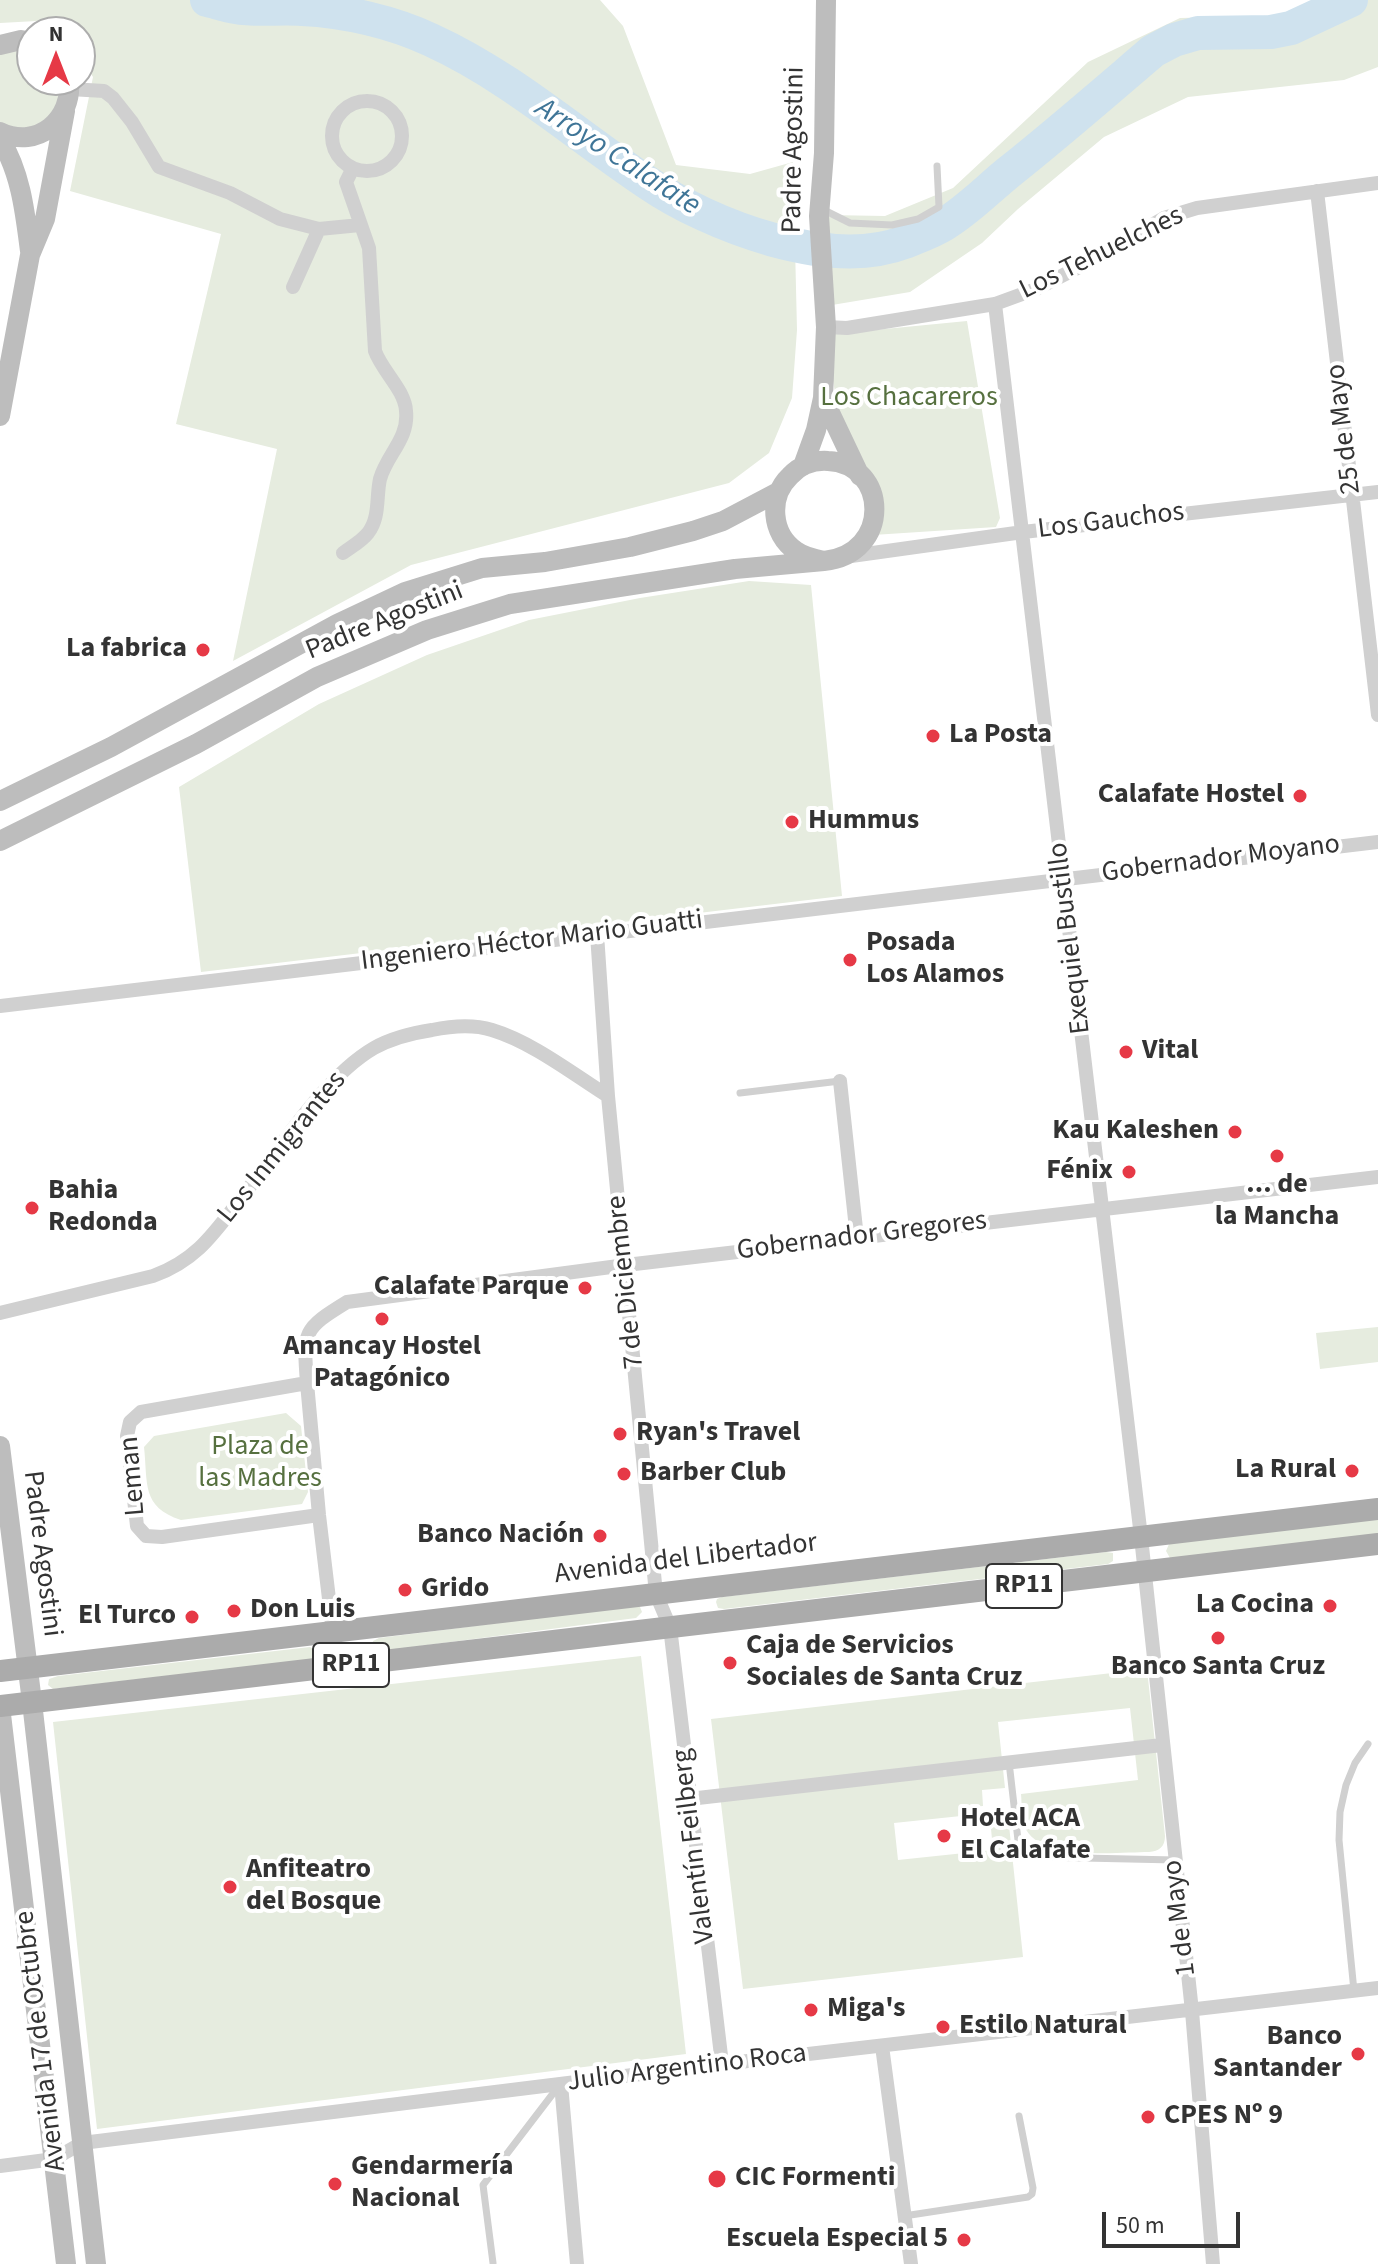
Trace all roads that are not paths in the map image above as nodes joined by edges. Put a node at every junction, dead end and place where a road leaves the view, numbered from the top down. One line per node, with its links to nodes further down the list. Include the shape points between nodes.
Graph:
1 (826, 0): 11 (street, Padre Agostini)
2 (96, 90): 13 (street, via 113,98 159,167 230,193 280,219)
3 (67, 96): 4 (street)
4 (65, 111): 5 (street, via 53,126 35,135); 14 (street, via 45,219)
5 (0, 132)
6 (0, 139): 14 (street, via 19,183)
7 (937, 166): 11 (lane, via 939,207 918,219 892,225 850,223)
8 (353, 168): 8 (street, via 374,171 400,151 402,129 382,104 360,101 335,121 336,153); 12 (street, via 346,182)
9 (1378, 183): 10 (street, Los Tehuelches)
10 (1317, 191): 16 (street, Los Tehuelches, via 1197,208 1164,218 1048,283); 24 (street, 25 de Mayo)
11 (819, 212): 17 (street, Padre Agostini)
12 (360, 225): 13 (street); 26 (street, via 369,248 375,351 401,394 406,428 381,477 375,521)
13 (319, 229): 15 (street)
14 (30, 255): 19 (street)
15 (293, 287)
16 (995, 304): 17 (street, Los Tehuelches); 25 (street, Exequiel Bustillo)
17 (826, 327): 18 (street, Padre Agostini)
18 (823, 398): 20 (street, Padre Agostini); 21 (street, Padre Agostini)
19 (0, 416)
20 (803, 466): 21 (street, via 833,461); 22 (street)
21 (860, 476): 27 (street, via 870,489 874,521 858,548)
22 (778, 492): 27 (street, via 776,524 783,539 808,558); 29 (street, Padre Agostini, via 693,531 545,562 482,568 405,592)
23 (1378, 492): 24 (street, Los Gauchos)
24 (1353, 495): 25 (street, Los Gauchos); 28 (street, 25 de Mayo)
25 (1023, 532): 27 (street, Los Gauchos); 32 (street, Exequiel Bustillo)
26 (343, 553)
27 (834, 559): 30 (street, Padre Agostini, via 510,604 427,630 317,677 185,750)
28 (1378, 715)
29 (0, 801)
30 (0, 841)
31 (1378, 842): 32 (street, Gobernador Moyano)
32 (1064, 879): 33 (street, Ingeniero Héctor Mario Guatti); 39 (street, Exequiel Bustillo)
33 (597, 934): 34 (street, Ingeniero Héctor Mario Guatti); 37 (street, 7 de Diciembre)
34 (0, 1006)
35 (840, 1081): 36 (lane); 40 (street)
36 (740, 1093)
37 (608, 1096): 41 (street, 7 de Diciembre); 42 (street, Los Inmigrantes, via 493,1030 445,1027 385,1043 356,1061 323,1093 190,1258 153,1276)
38 (1378, 1177): 39 (street, Gobernador Gregores)
39 (1103, 1209): 40 (street, Gobernador Gregores); 47 (street, Exequiel Bustillo)
40 (857, 1238): 41 (street, Gobernador Gregores)
41 (626, 1265): 43 (street, Gobernador Gregores, via 347,1302 319,1319 307,1334); 50 (street, 7 de Diciembre)
42 (0, 1313)
43 (307, 1383): 46 (street); 46 (street, Leman, via 141,1412 130,1422 127,1436 137,1526 146,1536)
44 (0, 1446): 54 (street, Padre Agostini)
45 (1378, 1509): 47 (main road, Avenida del Libertador / RP11)
46 (319, 1515): 52 (street)
47 (1141, 1537): 49 (street, Exequiel Bustillo); 50 (main road, Avenida del Libertador / RP11)
48 (1378, 1544): 49 (main road, RP11)
49 (1145, 1572): 51 (main road, RP11); 59 (street, 1 de Mayo)
50 (656, 1594): 51 (street, 7 de Diciembre); 52 (main road, Avenida del Libertador / RP11)
51 (670, 1627): 53 (main road, RP11); 61 (street, Valentín Feilberg)
52 (333, 1632): 53 (street); 54 (main road, Avenida del Libertador / RP11)
53 (337, 1666): 56 (main road, RP11)
54 (27, 1668): 55 (main road, Avenida del Libertador / RP11); 56 (street, Avenida 17 de Octubre)
55 (0, 1671)
56 (32, 1702): 57 (main road, RP11); 70 (street, Avenida 17 de Octubre)
57 (0, 1706): 71 (street, Avenida 17 de Octubre)
58 (1368, 1744): 64 (lane, via 1355,1763 1340,1812)
59 (1162, 1745): 60 (street); 62 (street, 1 de Mayo)
60 (1009, 1762): 61 (street); 62 (lane, via 1018,1840 1024,1851 1037,1857)
61 (689, 1799): 67 (street, Valentín Feilberg)
62 (1175, 1860): 65 (street, 1 de Mayo)
63 (1378, 1988): 64 (street, Julio Argentino Roca)
64 (1354, 1991): 65 (street, Julio Argentino Roca)
65 (1192, 2011): 66 (street, Julio Argentino Roca); 79 (street, 1 de Mayo)
66 (882, 2046): 67 (street, Julio Argentino Roca); 73 (street)
67 (722, 2064): 68 (street, Julio Argentino Roca)
68 (561, 2084): 70 (street, Julio Argentino Roca); 74 (lane, via 483,2185); 77 (street)
69 (1019, 2116): 73 (lane, via 1032,2194)
70 (82, 2143): 71 (street, Julio Argentino Roca); 76 (street, Avenida 17 de Octubre)
71 (54, 2159): 72 (street, Julio Argentino Roca); 75 (street, Avenida 17 de Octubre)
72 (0, 2166)
73 (904, 2216): 78 (street)
74 (493, 2263)
75 (66, 2264)
76 (96, 2264)
77 (577, 2264)
78 (911, 2264)
79 (1213, 2264)

